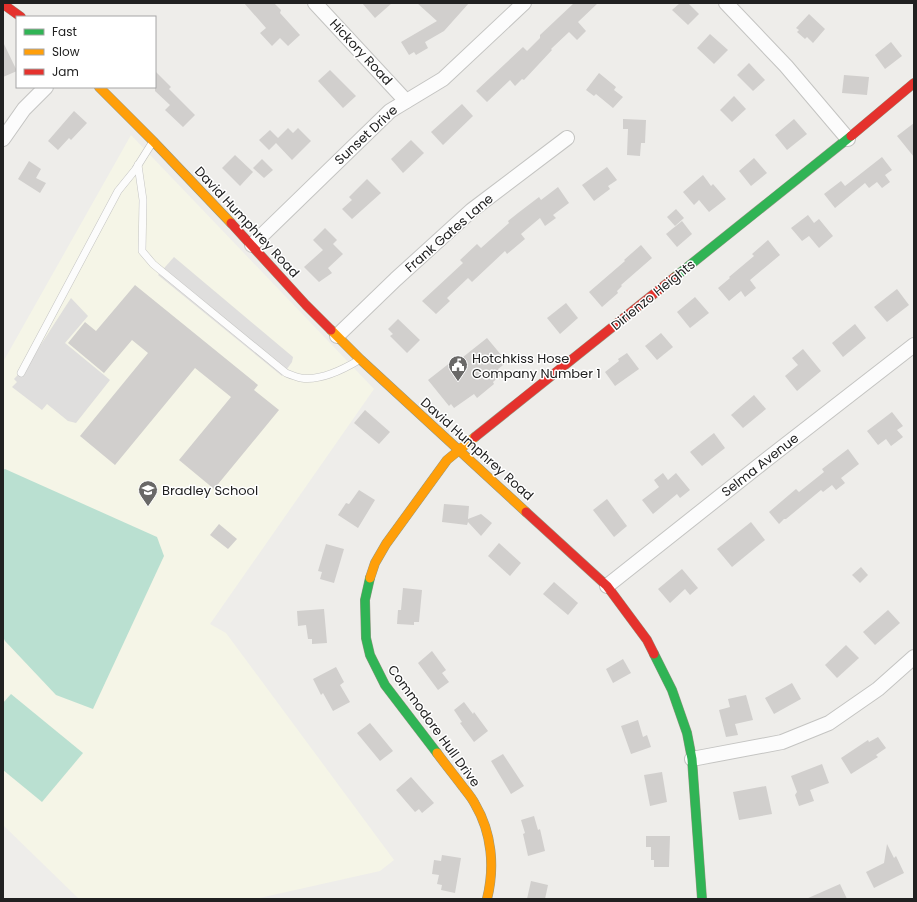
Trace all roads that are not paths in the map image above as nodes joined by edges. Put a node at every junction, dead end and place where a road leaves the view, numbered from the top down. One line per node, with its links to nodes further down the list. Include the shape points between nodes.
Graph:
1 (315, 3): 9 (street, Hickory Road)
2 (524, 3): 9 (street, Sunset Drive, via 443,79)
3 (726, 3): 12 (street, via 786,66)
4 (3, 4): 5 (street)
5 (20, 16)
6 (914, 83): 12 (street, Dirienzo Heights)
7 (45, 88): 11 (street, via 24,109)
8 (100, 88): 13 (street, David Humphrey Road)
9 (406, 101): 15 (street, Sunset Drive, via 390,111)
10 (568, 138): 16 (street, Frank Gates Lane, via 472,210)
11 (3, 139)
12 (848, 139): 20 (street, Dirienzo Heights)
13 (153, 141): 14 (lane); 15 (street, David Humphrey Road)
14 (138, 165): 18 (lane, via 143,200 142,250 153,264 286,373 302,378 320,376 343,369); 19 (lane, via 118,191)
15 (252, 245): 16 (street, David Humphrey Road)
16 (337, 336): 18 (street, David Humphrey Road)
17 (914, 345): 21 (street, Selma Avenue)
18 (360, 359): 20 (street, David Humphrey Road)
19 (21, 373)
20 (459, 451): 21 (street, David Humphrey Road); 24 (street, Commodore Hull Drive, via 447,460 375,563 365,600 366,638 370,655 385,685 475,804 484,820 492,856 491,884)
21 (607, 586): 23 (street, David Humphrey Road, via 646,640 672,690 687,733)
22 (914, 656): 23 (street, via 878,689 829,723 782,742)
23 (692, 759): 25 (street, David Humphrey Road)
24 (486, 899)
25 (702, 899)

